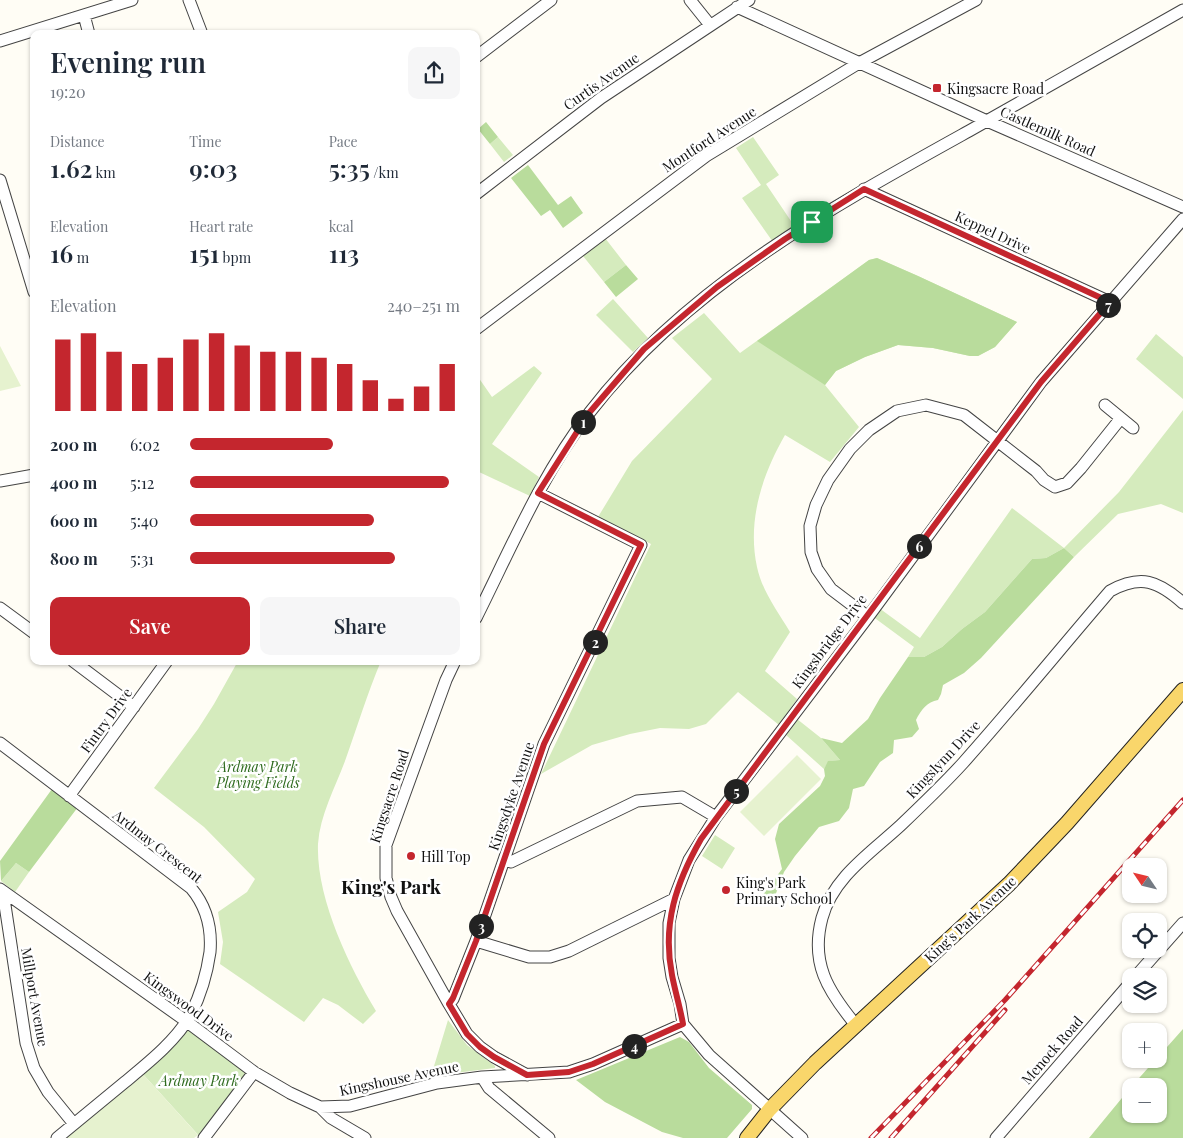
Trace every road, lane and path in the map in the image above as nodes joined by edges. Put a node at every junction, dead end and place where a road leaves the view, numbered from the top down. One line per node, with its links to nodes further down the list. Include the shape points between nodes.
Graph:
1 (132, 0): 9 (street)
2 (189, 0): 13 (street)
3 (551, 0): 16 (street)
4 (690, 0): 10 (street)
5 (749, 0): 7 (street, Curtis Avenue)
6 (976, 0): 17 (street, Montford Avenue)
7 (737, 7): 10 (street, Curtis Avenue); 17 (street, Castlemilk Road)
8 (1183, 10): 18 (street)
9 (84, 14): 11 (street); 12 (street)
10 (710, 25): 21 (street, Curtis Avenue, via 601,98)
11 (34, 30)
12 (88, 30)
13 (200, 30)
14 (30, 31): 15 (street)
15 (0, 41)
16 (480, 54)
17 (859, 63): 18 (street, Castlemilk Road); 26 (street, Montford Avenue, via 706,156)
18 (987, 121): 20 (street); 22 (street, Castlemilk Road)
19 (0, 180): 24 (street)
20 (864, 189): 25 (street, Keppel Drive); 33 (street, via 717,287 644,349 589,413)
21 (480, 191)
22 (1183, 207)
23 (1183, 219): 25 (street, Kingsbridge Drive)
24 (30, 279)
25 (1110, 302): 30 (street, Kingsbridge Drive, via 1041,382)
26 (480, 326)
27 (1105, 405): 28 (street)
28 (1121, 418): 29 (street); 30 (street, via 1067,483 1055,486)
29 (1134, 428)
30 (997, 440): 37 (street, Kingsbridge Drive); 37 (street, via 964,415 926,405 897,411 869,430 850,449 828,480 816,505 810,526 811,552 817,569 831,589)
31 (30, 476): 32 (street)
32 (0, 481)
33 (538, 493): 36 (street); 47 (street, Kingsdyke Avenue, via 641,545 544,744)
34 (1183, 603): 57 (street, Kingslynn Drive, via 1162,586 1147,581 1132,581 1110,591 962,764 836,887 822,917 818,958 828,987)
35 (0, 608): 38 (street)
36 (480, 610)
37 (868, 617): 46 (street, Kingsbridge Drive)
38 (30, 629)
39 (77, 665): 43 (street)
40 (164, 665): 43 (street, Fintry Drive)
41 (453, 665): 54 (street, Kingsacre Road, via 386,845 386,883 394,904)
42 (1183, 690): 57 (main road, King's Park Avenue, via 1009,884)
43 (134, 707): 45 (street, Fintry Drive)
44 (0, 743): 45 (street, Ardmay Crescent)
45 (69, 796): 55 (street, Ardmay Crescent, via 191,888 202,904 211,940 208,968)
46 (716, 817): 47 (street, via 682,797 637,801 510,862); 49 (street, Kingsbridge Drive, via 689,860)
47 (504, 860): 51 (street, Kingsdyke Avenue)
48 (2, 890): 55 (street, Kingswood Drive); 63 (street, Millport Avenue, via 26,1043 34,1068 48,1092)
49 (674, 899): 51 (street, via 569,951 550,957 529,958); 56 (street, Kingsbridge Drive, via 669,923 669,958)
50 (1183, 923): 52 (street)
51 (476, 941): 54 (street, Kingsdyke Avenue)
52 (1143, 968)
53 (1122, 992): 70 (street, Menock Road)
54 (449, 1004): 59 (street, Kingsacre Road, via 467,1034 480,1047)
55 (186, 1021): 58 (street, Kingswood Drive); 63 (street, Ardmay Crescent, via 157,1055)
56 (683, 1024): 59 (street, Kingshouse Avenue, via 569,1072); 62 (street, Kingsbridge Drive, via 709,1055)
57 (855, 1024): 62 (main road, King's Park Avenue)
58 (254, 1072): 61 (street, Kingswood Drive); 65 (street)
59 (527, 1075): 60 (street, Kingshouse Avenue)
60 (482, 1077): 61 (street, Kingshouse Avenue, via 437,1083 350,1106); 67 (street, via 489,1088)
61 (320, 1107): 66 (street, Kingswood Drive, via 331,1118)
62 (770, 1109): 68 (main road, King's Park Avenue); 69 (street, Kingsbridge Drive)
63 (74, 1124): 64 (street, Ardmay Crescent)
64 (57, 1138)
65 (204, 1138)
66 (365, 1138)
67 (549, 1138)
68 (747, 1138)
69 (802, 1138)
70 (996, 1138)

